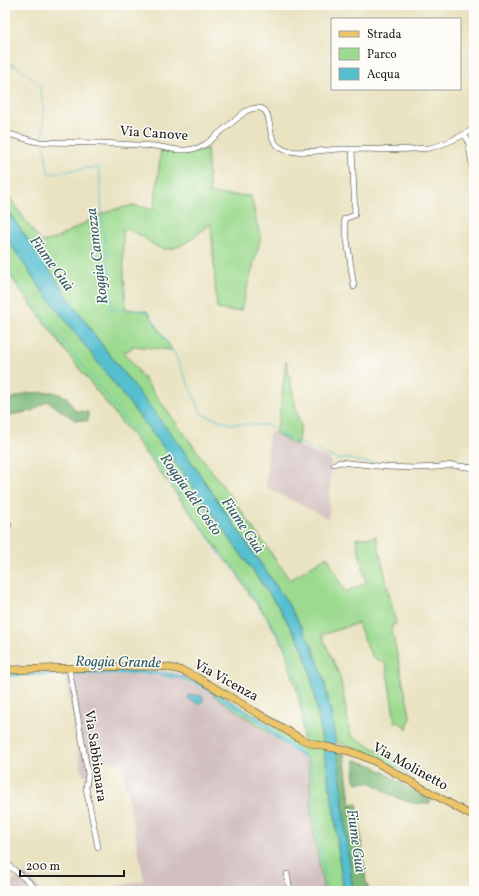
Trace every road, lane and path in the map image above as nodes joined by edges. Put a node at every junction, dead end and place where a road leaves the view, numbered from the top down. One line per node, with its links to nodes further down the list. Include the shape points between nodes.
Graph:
1 (474, 129): 3 (street, Via Canove)
2 (5, 133): 4 (street, Via Canove, via 37,142 108,143 187,150 206,144 246,111 256,107 265,110 273,140 277,146 285,150 294,152)
3 (464, 135): 4 (street, Via Canove, via 429,148); 5 (street, via 468,140)
4 (352, 149): 6 (street, via 355,215 344,219)
5 (474, 177)
6 (354, 287)
7 (334, 464): 8 (street, via 340,462 415,468 452,465)
8 (474, 468)
9 (5, 523): 10 (street, via 9,525)
10 (5, 534)
11 (69, 668): 12 (main road, Via Vicenza); 13 (main road, Via Vicenza, via 154,666 183,671 301,739); 15 (street, Via Sabbionara, via 88,774 86,788)
12 (5, 670)
13 (330, 747): 14 (main road, Via Molinetto, via 359,754 374,761)
14 (474, 817)
15 (98, 847)
16 (5, 861): 18 (street)
17 (287, 874): 19 (street)
18 (37, 891)
19 (290, 891)

